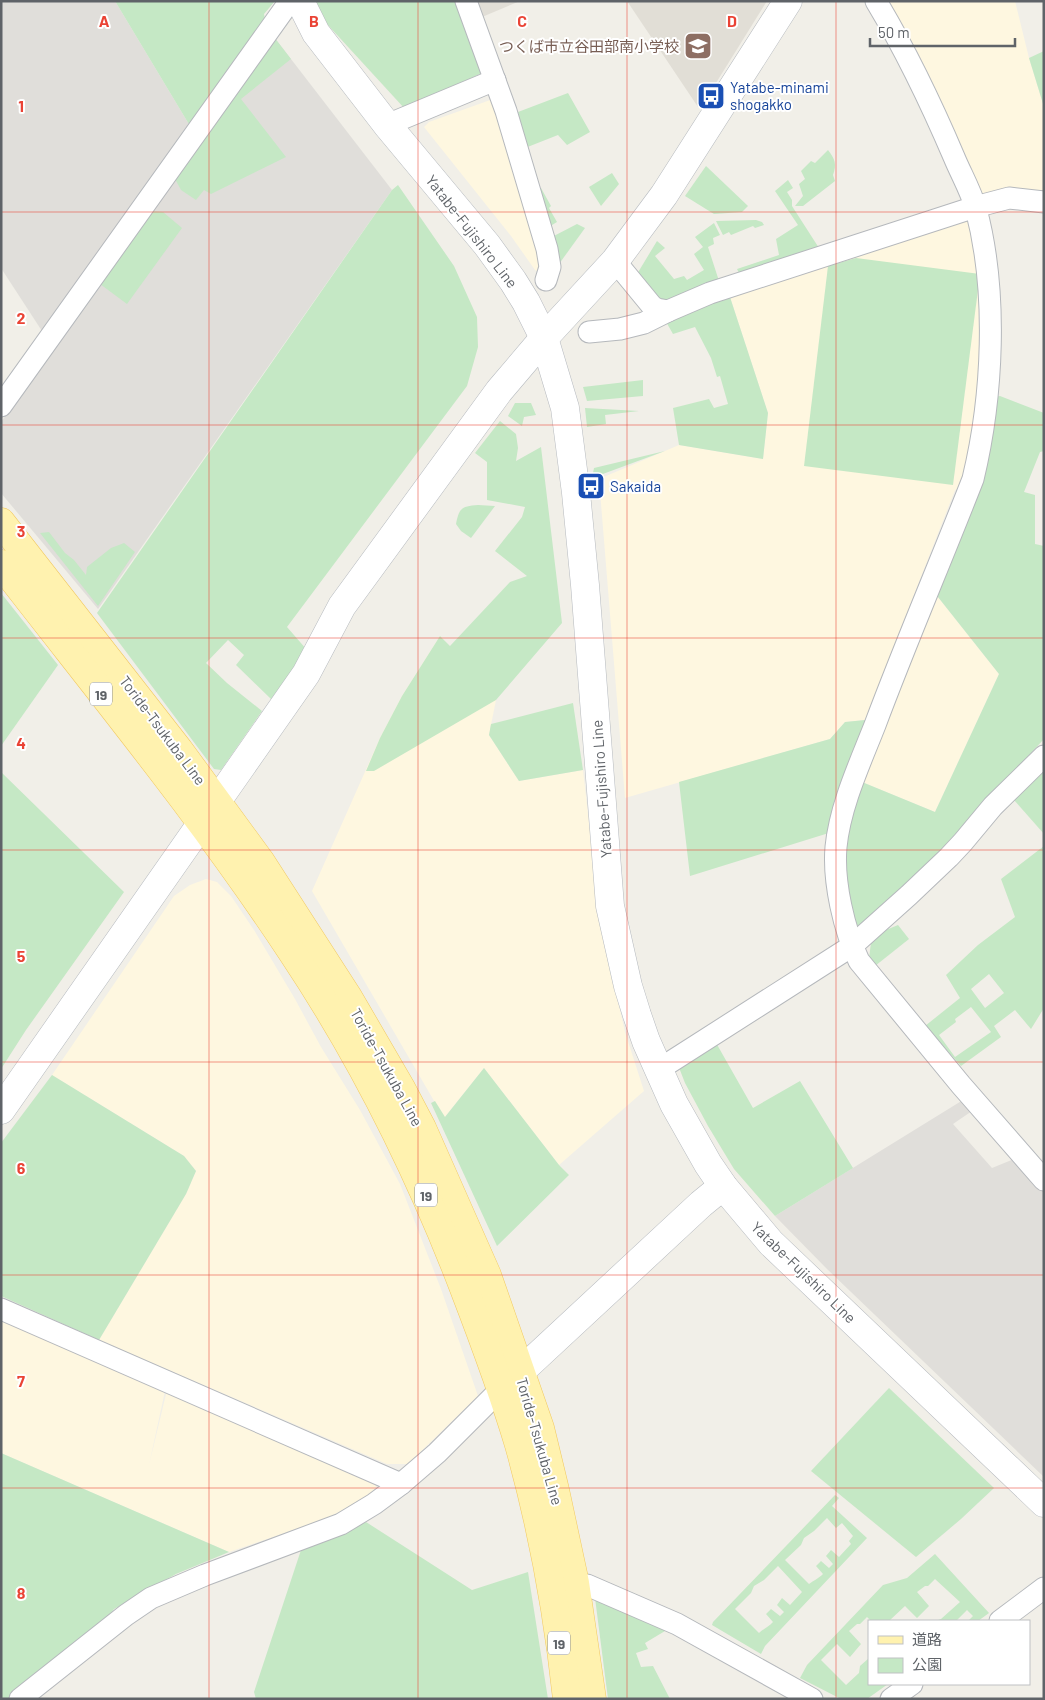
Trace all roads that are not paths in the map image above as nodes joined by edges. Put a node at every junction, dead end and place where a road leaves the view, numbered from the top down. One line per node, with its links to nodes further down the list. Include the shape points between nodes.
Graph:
1 (290, 1): 15 (street)
2 (300, 1): 7 (main road, Yatabe-Fujishiro Line, via 316,34)
3 (466, 1): 6 (street)
4 (788, 1): 10 (main road, via 664,195)
5 (876, 1): 9 (street, via 916,72)
6 (494, 80): 7 (street); 11 (street, via 546,248 550,267)
7 (387, 125): 14 (main road, Yatabe-Fujishiro Line, via 487,245 526,302)
8 (1044, 202): 9 (street, via 1009,198)
9 (975, 207): 12 (street, via 710,293); 21 (street, via 985,256 989,300 989,371 979,453 973,479 860,763 840,825 836,873)
10 (615, 261): 12 (street, via 652,306); 14 (main road)
11 (546, 280)
12 (668, 311): 13 (street, via 644,323)
13 (589, 332)
14 (544, 338): 19 (main road, via 499,391 342,606 306,674); 22 (main road, Yatabe-Fujishiro Line, via 565,408 576,493 610,906 628,986)
15 (1, 406)
16 (1, 522): 19 (main road, Toride-Tsukuba Line / 19)
17 (1, 564): 20 (main road, Toride-Tsukuba Line / 19)
18 (1044, 756): 21 (street, via 993,806 949,857)
19 (216, 800): 20 (main road); 27 (main road, Toride-Tsukuba Line / 19, via 261,862 348,997 422,1128 487,1275)
20 (201, 823): 23 (main road); 27 (main road, Toride-Tsukuba Line / 19, via 293,953 380,1100)
21 (852, 946): 22 (street); 24 (street, via 859,961)
22 (658, 1070): 25 (main road, Yatabe-Fujishiro Line, via 692,1137)
23 (1, 1110)
24 (1044, 1180)
25 (723, 1186): 27 (main road); 29 (main road, Yatabe-Fujishiro Line, via 783,1256)
26 (1, 1309): 28 (street)
27 (511, 1380): 28 (street); 30 (main road, Toride-Tsukuba Line / 19, via 544,1446); 35 (main road, Toride-Tsukuba Line / 19, via 519,1446 551,1586)
28 (401, 1484): 34 (street, via 341,1524 151,1598)
29 (1044, 1503)
30 (575, 1583): 36 (main road, Toride-Tsukuba Line / 19); 37 (street, via 587,1585 677,1624)
31 (1044, 1588): 32 (street)
32 (1001, 1620)
33 (911, 1685): 38 (street)
34 (20, 1699)
35 (567, 1699)
36 (592, 1699)
37 (812, 1699)
38 (891, 1699)

